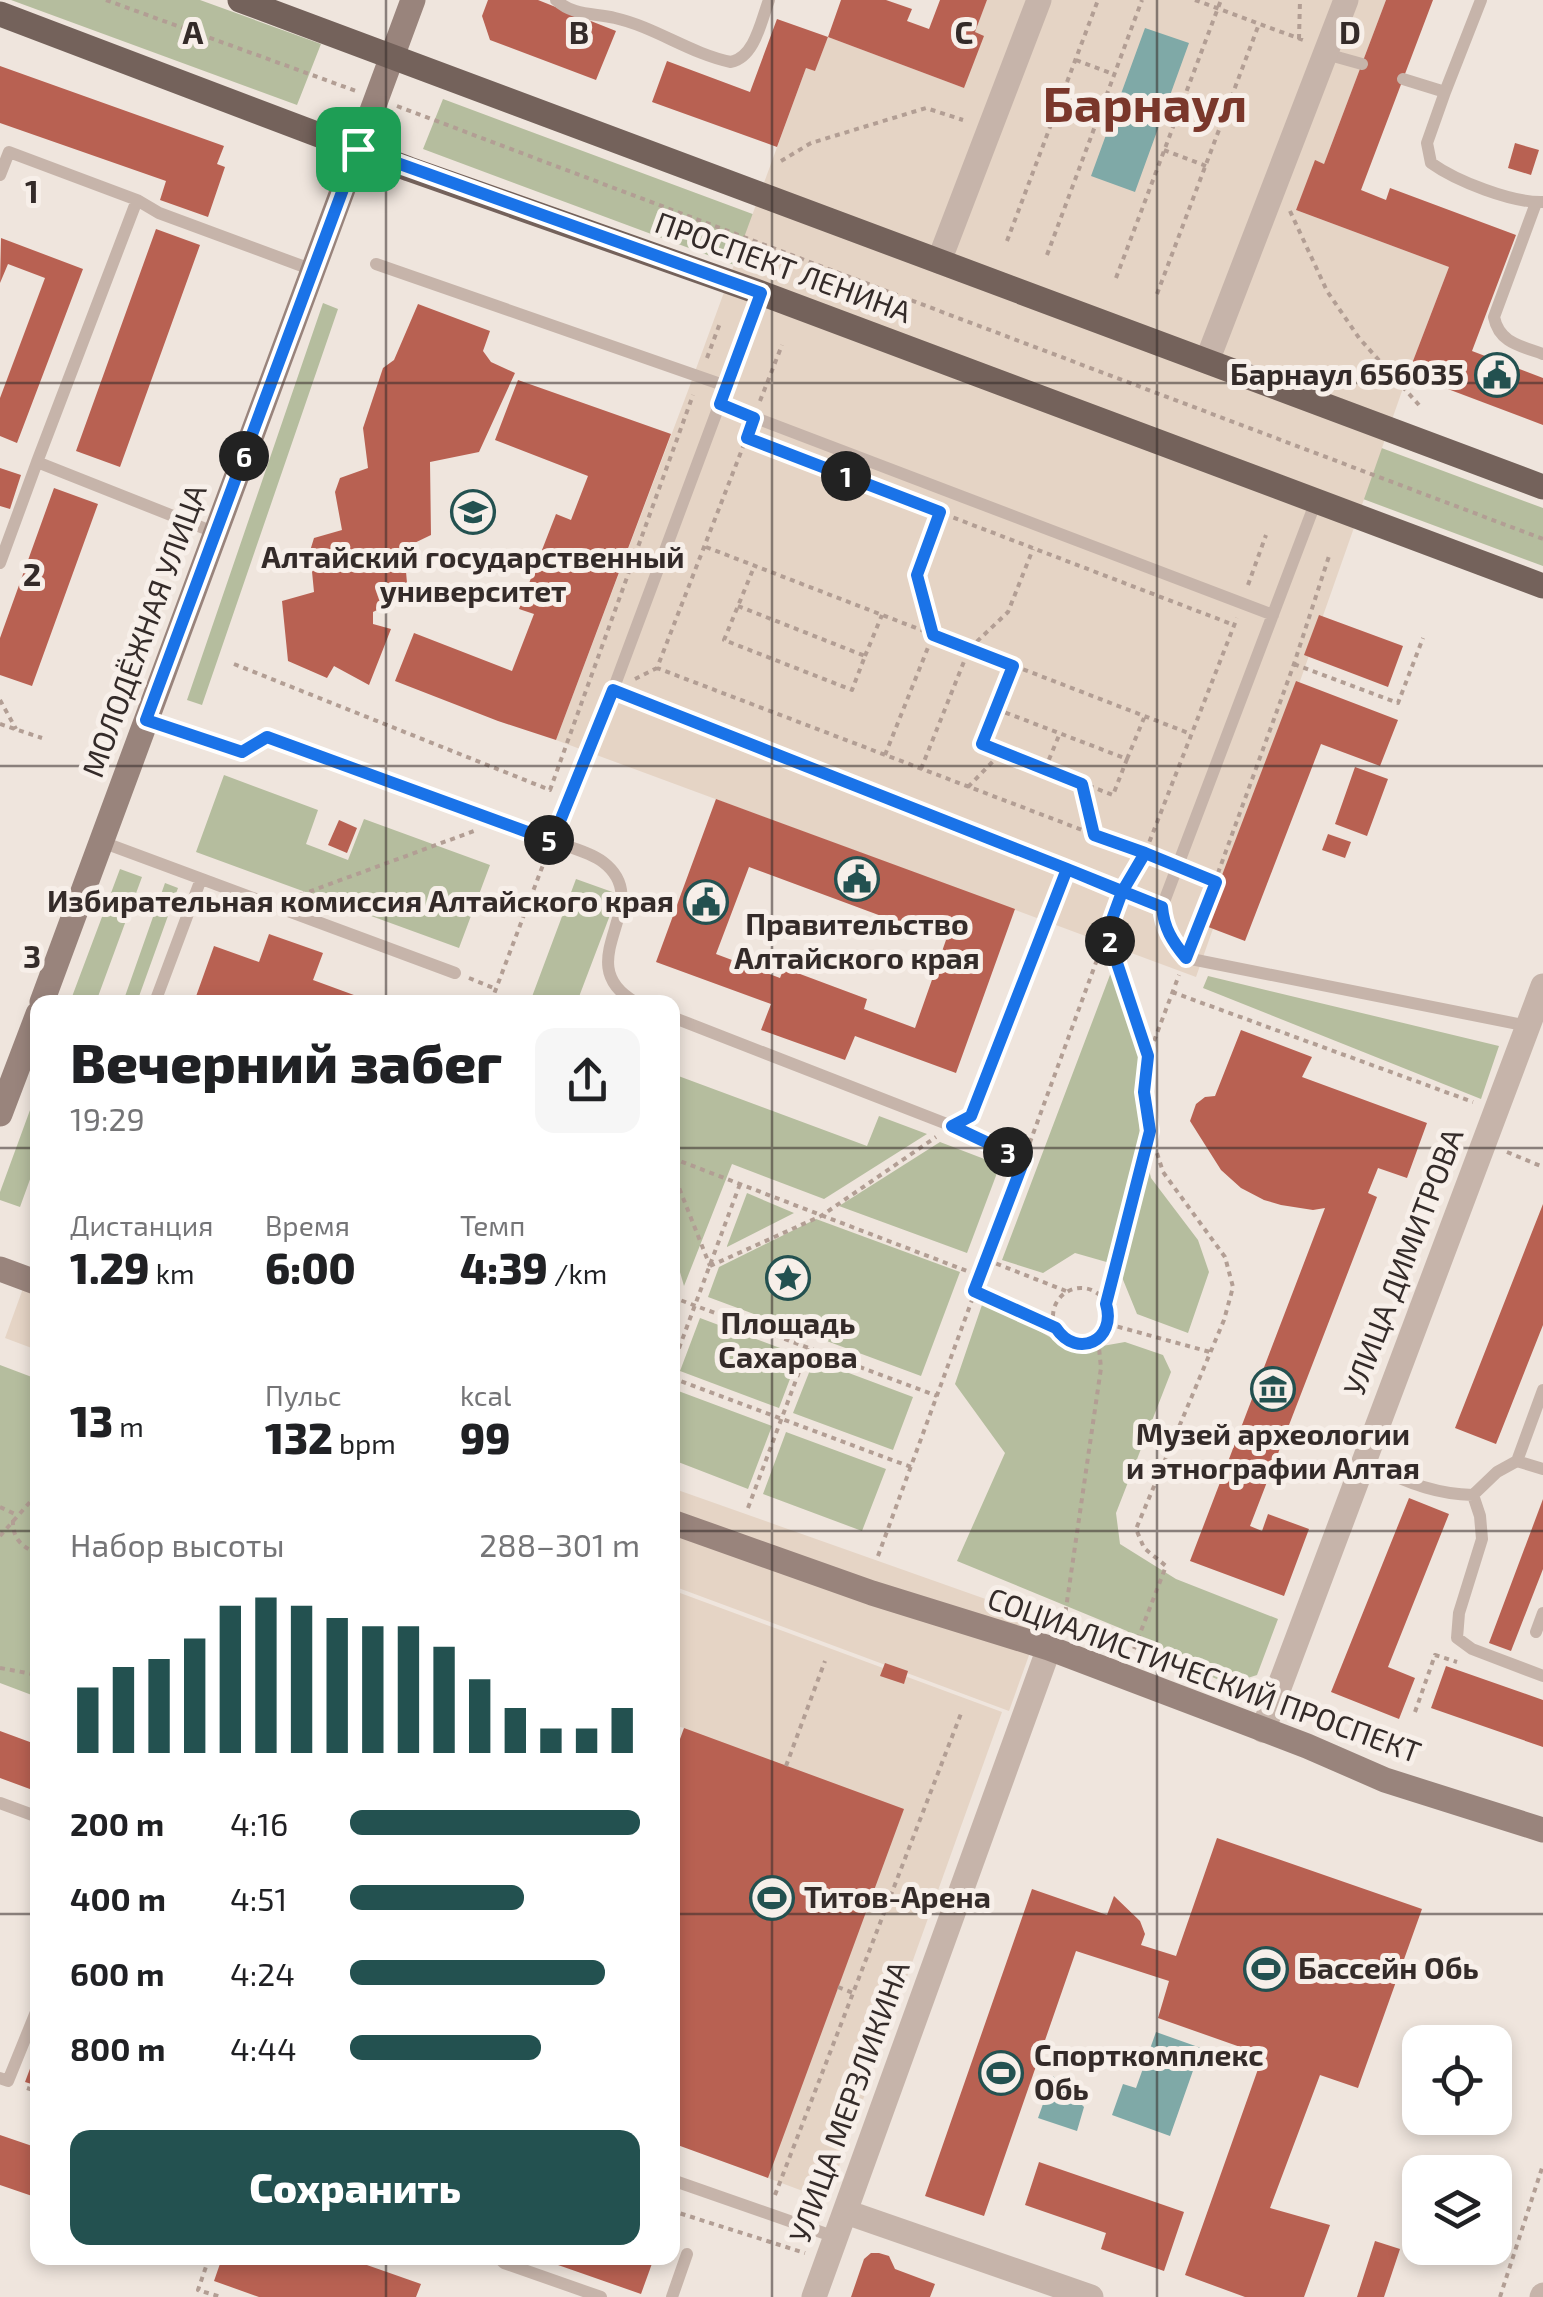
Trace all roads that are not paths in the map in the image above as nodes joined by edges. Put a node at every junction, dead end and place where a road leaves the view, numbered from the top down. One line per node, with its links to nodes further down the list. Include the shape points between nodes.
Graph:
1 (240, 0): 10 (main road, ПРОСПЕКТ ЛЕНИНА)
2 (413, 0): 10 (street, МОЛОДЁЖНАЯ УЛИЦА)
3 (556, 0): 4 (lane, via 731,62 748,54)
4 (769, 0)
5 (1039, 0): 18 (street)
6 (1346, 0): 9 (street)
7 (1481, 0): 13 (lane)
8 (0, 14): 14 (main road, ПРОСПЕКТ ЛЕНИНА)
9 (1326, 52): 11 (lane); 23 (street)
10 (392, 56): 14 (street, МОЛОДЁЖНАЯ УЛИЦА); 18 (main road, ПРОСПЕКТ ЛЕНИНА)
11 (1362, 64)
12 (1403, 79): 13 (lane)
13 (1445, 92): 17 (lane, via 1427,143 1431,163 1449,176)
14 (358, 149): 20 (street, МОЛОДЁЖНАЯ УЛИЦА); 21 (main road, ПРОСПЕКТ ЛЕНИНА)
15 (0, 175): 16 (lane, via 8,152)
16 (137, 200): 20 (lane); 26 (lane)
17 (1540, 203): 22 (lane, via 1494,317 1508,340)
18 (940, 261): 23 (main road, ПРОСПЕКТ ЛЕНИНА)
19 (376, 264): 24 (lane)
20 (312, 270): 29 (street, МОЛОДЁЖНАЯ УЛИЦА)
21 (761, 293): 24 (lane); 28 (main road, ПРОСПЕКТ ЛЕНИНА)
22 (1543, 354)
23 (1207, 362): 27 (main road, ПРОСПЕКТ ЛЕНИНА)
24 (726, 386): 25 (lane)
25 (720, 404): 32 (lane); 33 (lane)
26 (38, 462): 29 (lane); 30 (lane)
27 (1543, 487)
28 (1316, 501): 31 (main road, ПРОСПЕКТ ЛЕНИНА); 32 (lane)
29 (216, 533): 34 (street, МОЛОДЁЖНАЯ УЛИЦА)
30 (0, 563)
31 (1543, 586)
32 (1273, 615): 39 (lane)
33 (613, 690): 35 (lane); 37 (lane)
34 (146, 720): 35 (lane, via 242,752 267,737); 36 (street, МОЛОДЁЖНАЯ УЛИЦА)
35 (552, 841): 44 (lane, via 601,860 616,875 624,900 606,954 611,980)
36 (102, 842): 38 (lane); 42 (street, МОЛОДЁЖНАЯ УЛИЦА)
37 (1067, 869): 39 (lane); 45 (lane, via 971,1116 952,1126)
38 (201, 879): 40 (lane); 43 (lane)
39 (1162, 907): 46 (lane, via 1164,926 1186,958)
40 (456, 973)
41 (1543, 986): 46 (street, УЛИЦА ДИМИТРОВА)
42 (45, 995)
43 (158, 995)
44 (625, 995)
45 (680, 1020)
46 (1528, 1026): 53 (street, УЛИЦА ДИМИТРОВА)
47 (30, 1035): 48 (street)
48 (0, 1114)
49 (0, 1270): 50 (street)
50 (30, 1281)
51 (1543, 1390): 52 (lane)
52 (1518, 1461): 54 (lane); 55 (lane)
53 (1364, 1463): 55 (lane, via 1424,1489); 61 (street, УЛИЦА ДИМИТРОВА)
54 (1543, 1469)
55 (1473, 1495): 60 (lane, via 1482,1540 1457,1638)
56 (680, 1525): 59 (street, СОЦИАЛИСТИЧЕСКИЙ ПРОСПЕКТ)
57 (1543, 1613): 58 (lane)
58 (1536, 1632)
59 (1049, 1648): 61 (street, СОЦИАЛИСТИЧЕСКИЙ ПРОСПЕКТ); 68 (street, УЛИЦА МЕРЗЛИКИНА)
60 (1543, 1676)
61 (1263, 1730): 64 (street, СОЦИАЛИСТИЧЕСКИЙ ПРОСПЕКТ, via 1385,1780)
62 (0, 1803): 63 (lane)
63 (30, 1814)
64 (1543, 1830)
65 (30, 2027): 66 (lane, via 8,2081)
66 (0, 2078)
67 (680, 2183): 69 (lane, via 768,2214)
68 (846, 2212): 69 (street, УЛИЦА МЕРЗЛИКИНА); 75 (street)
69 (831, 2249): 74 (street, УЛИЦА МЕРЗЛИКИНА)
70 (687, 2254): 73 (lane)
71 (510, 2265): 72 (lane)
72 (601, 2297)
73 (672, 2297)
74 (814, 2297)
75 (1091, 2297)

